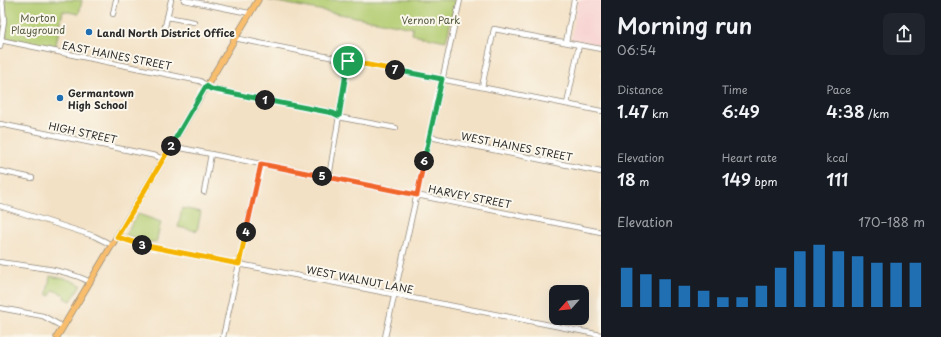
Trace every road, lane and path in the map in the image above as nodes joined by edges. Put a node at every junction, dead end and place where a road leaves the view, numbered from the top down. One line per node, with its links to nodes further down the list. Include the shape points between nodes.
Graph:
1 (2, 0): 14 (street, via 4,21)
2 (116, 0): 9 (street)
3 (171, 0): 10 (street)
4 (184, 0): 8 (street)
5 (258, 0): 8 (main road)
6 (460, 0): 20 (street)
7 (574, 0): 15 (street)
8 (249, 13): 13 (main road)
9 (114, 14)
10 (167, 17): 11 (street); 12 (street)
11 (194, 22)
12 (164, 31)
13 (234, 38): 19 (street); 21 (main road)
14 (1, 40): 17 (street); 21 (street, EAST HAINES STREET, via 200,80)
15 (566, 42): 16 (street); 22 (street, via 494,29)
16 (579, 45): 18 (street); 23 (street)
17 (0, 47)
18 (601, 49)
19 (348, 61): 20 (street); 25 (street)
20 (442, 79): 22 (street); 28 (street)
21 (206, 86): 25 (street); 29 (main road)
22 (482, 87): 23 (street)
23 (567, 104): 24 (street)
24 (601, 111)
25 (339, 116): 27 (street); 35 (street)
26 (0, 124): 31 (street, HIGH STREET)
27 (396, 128)
28 (430, 137): 34 (street, WEST HAINES STREET); 38 (street)
29 (171, 146): 30 (street, HARVEY STREET); 31 (main road)
30 (211, 154): 32 (street, HARVEY STREET); 37 (street)
31 (163, 159): 41 (main road)
32 (261, 164): 35 (street, HARVEY STREET); 44 (street)
33 (0, 171): 36 (street)
34 (601, 172)
35 (329, 177): 38 (street, HARVEY STREET)
36 (32, 178)
37 (204, 192)
38 (417, 195): 40 (street, HARVEY STREET); 46 (street)
39 (0, 206): 42 (street, via 94,236)
40 (601, 232)
41 (117, 237): 42 (main road); 44 (street, WEST WALNUT LANE, via 142,245)
42 (112, 245): 45 (main road)
43 (0, 262): 45 (street, via 56,271)
44 (239, 264): 46 (street, WEST WALNUT LANE); 51 (street)
45 (90, 282): 48 (main road)
46 (395, 295): 49 (street, WEST WALNUT LANE); 52 (street)
47 (0, 308): 48 (street, via 43,316)
48 (63, 327): 50 (main road)
49 (601, 335)
50 (57, 337)
51 (223, 337)
52 (385, 337)

